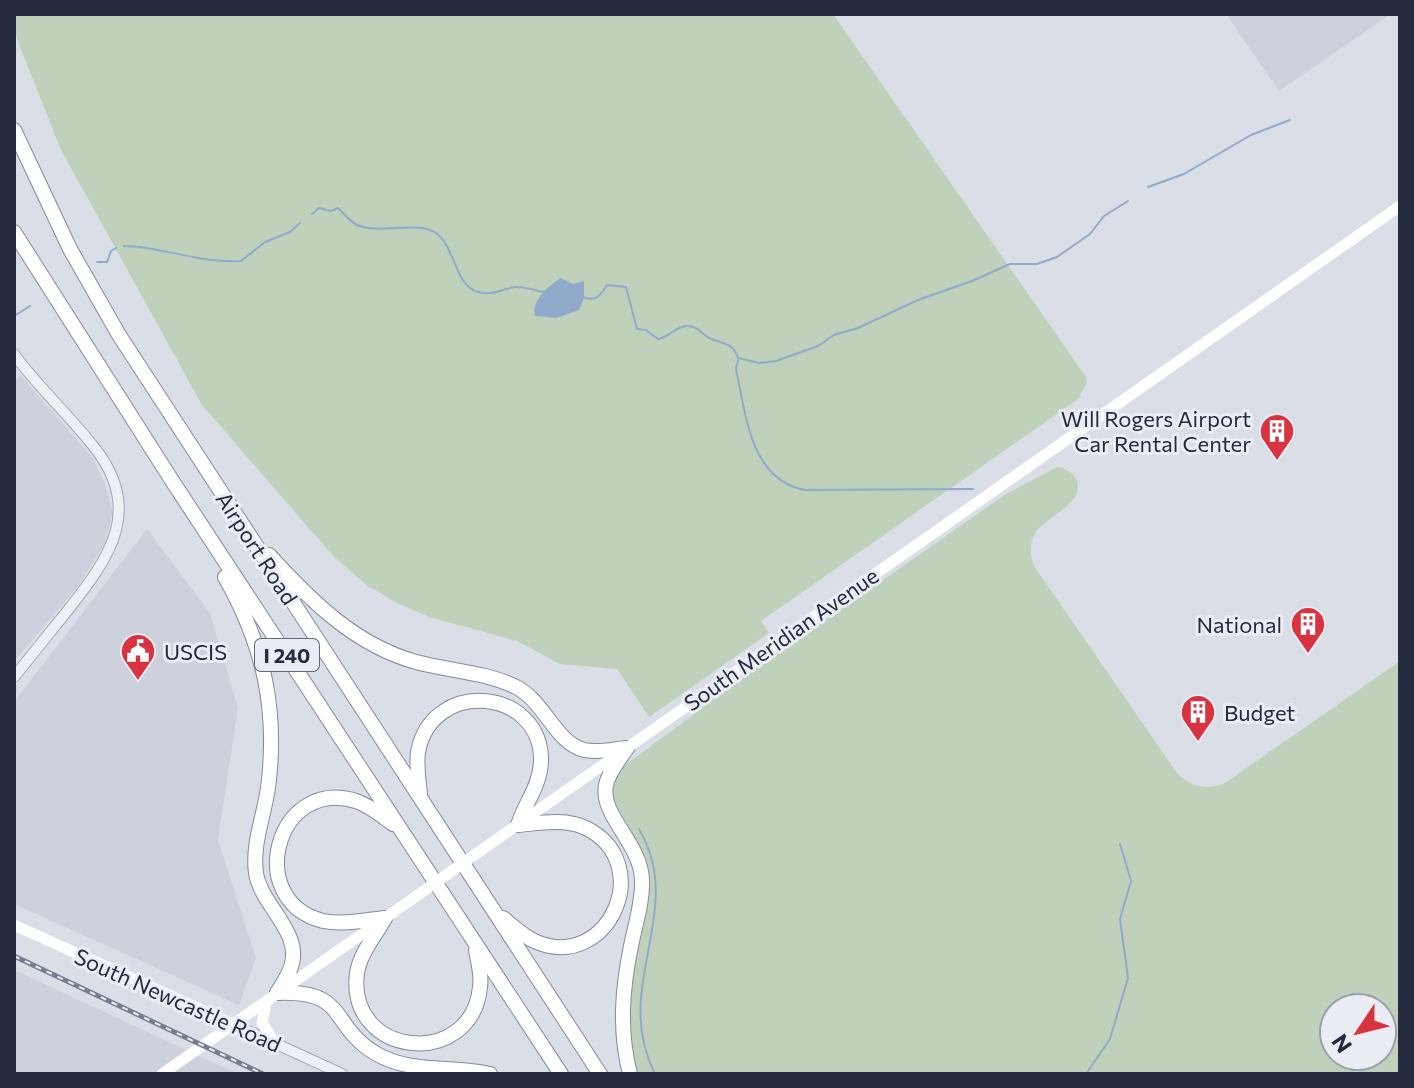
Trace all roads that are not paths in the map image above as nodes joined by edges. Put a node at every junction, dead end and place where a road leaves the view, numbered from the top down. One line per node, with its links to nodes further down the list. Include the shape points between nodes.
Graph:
1 (14, 130): 6 (highway, Airport Road / I 240, via 92,290)
2 (1400, 206): 8 (main road, South Meridian Avenue)
3 (14, 232): 5 (highway, Airport Road / I 240)
4 (14, 354): 7 (street, via 103,459 116,483 120,512 111,549 93,579)
5 (171, 479): 11 (highway, Airport Road / I 240); 16 (highway, via 232,590 267,683 272,749 256,874 265,900 289,935 294,956)
6 (237, 518): 8 (highway, via 299,588 354,634 412,661 520,690 581,749); 9 (highway, Airport Road / I 240)
7 (14, 677)
8 (627, 748): 10 (main road, South Meridian Avenue); 24 (highway, via 610,775 605,796 642,877 623,992)
9 (421, 800): 10 (highway, via 418,750 428,728 452,706 495,702 524,720 540,751 539,777); 12 (highway, Airport Road / I 240)
10 (518, 825): 12 (highway, via 565,823 596,835 617,862 618,903 598,933 560,946 527,937); 13 (main road, South Meridian Avenue, bridge)
11 (403, 832): 13 (highway, via 358,802 323,800 287,824 276,851 281,883 306,913 336,923); 15 (highway, Airport Road / I 240)
12 (493, 910): 23 (highway, Airport Road / I 240)
13 (385, 918): 15 (highway, via 361,957 356,984 369,1020 403,1043 433,1044 469,1017 480,990); 16 (main road, South Meridian Avenue)
14 (14, 925): 17 (main road, South Newcastle Road)
15 (475, 942): 22 (highway, Airport Road / I 240)
16 (272, 997): 17 (main road, South Meridian Avenue); 18 (main road, via 262,1023); 21 (highway, via 300,992 322,998 361,1043 384,1058 407,1066)
17 (233, 1024): 18 (street, South Newcastle Road); 19 (main road, South Meridian Avenue)
18 (275, 1043): 20 (street, South Newcastle Road)
19 (162, 1074)
20 (342, 1074)
21 (490, 1074)
22 (561, 1074)
23 (600, 1074)
24 (630, 1074)

